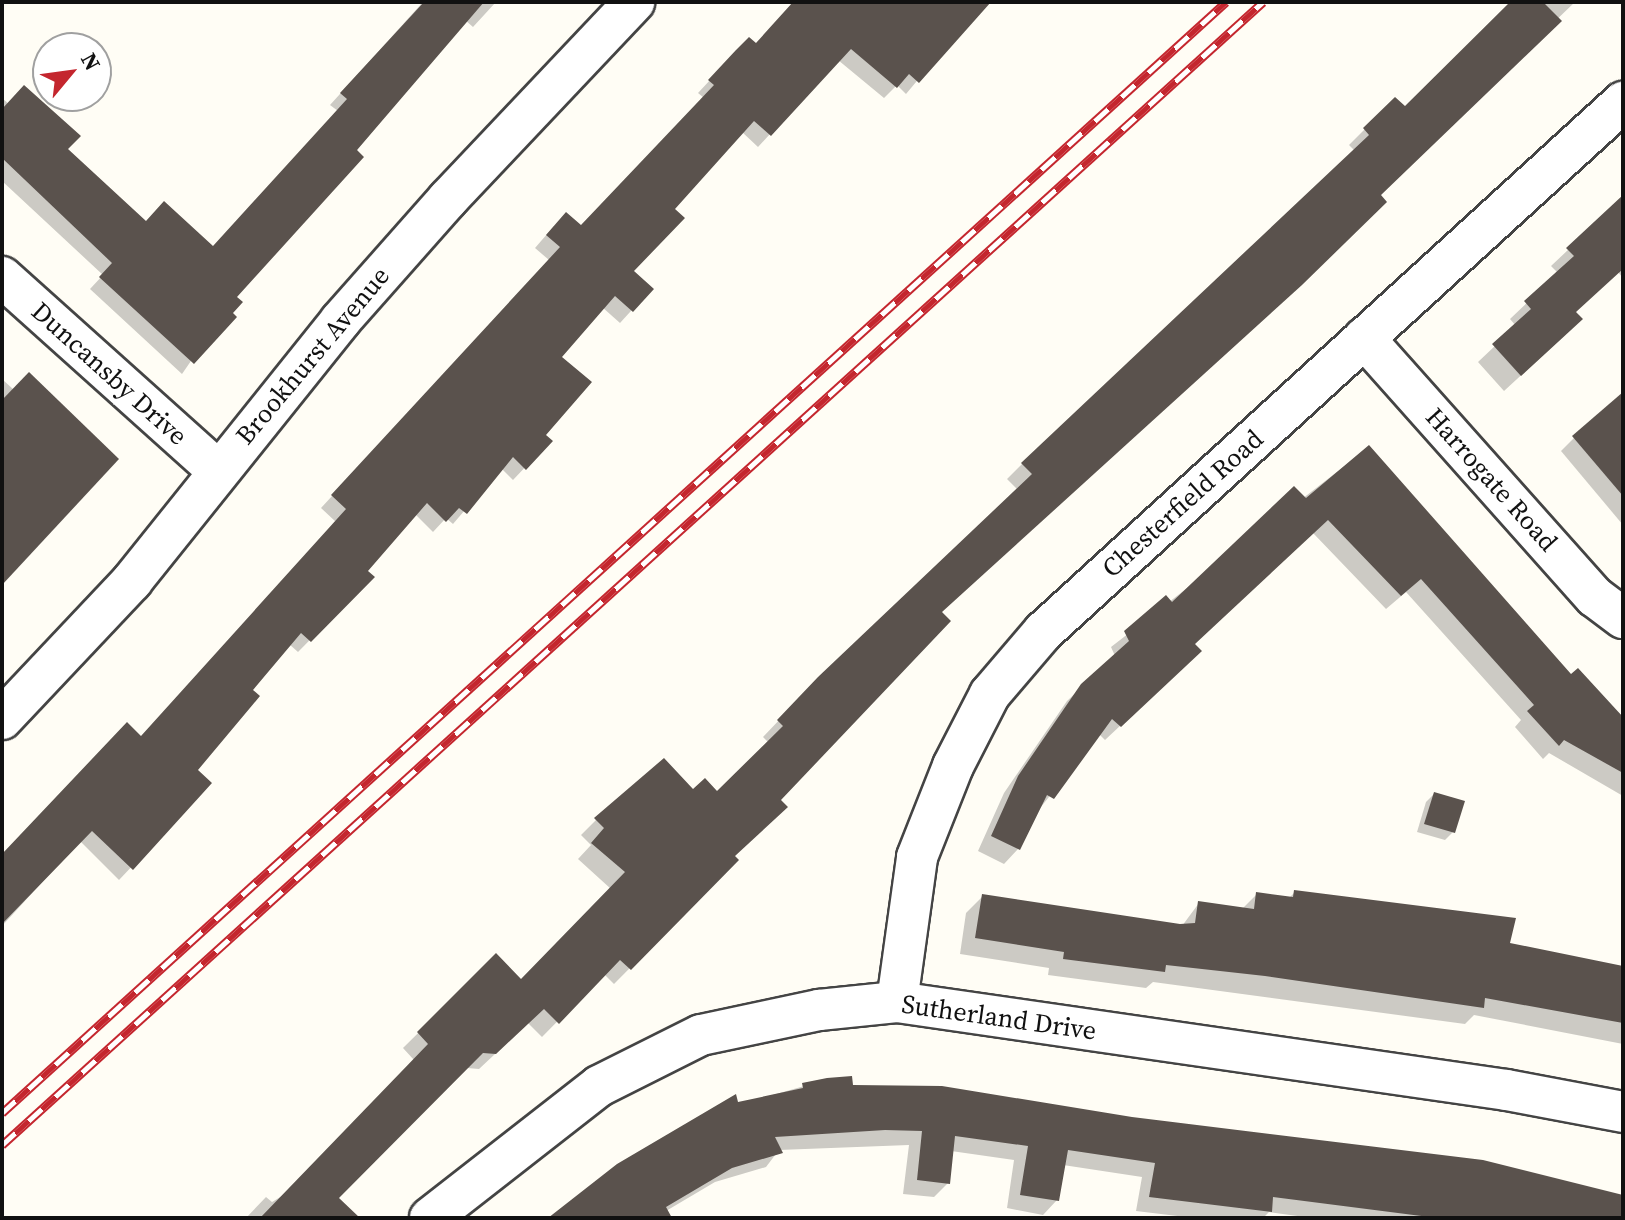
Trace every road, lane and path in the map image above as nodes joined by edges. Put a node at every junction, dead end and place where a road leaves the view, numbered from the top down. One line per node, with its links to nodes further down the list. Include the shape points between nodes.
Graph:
1 (634, 2): 5 (street, Brookhurst Avenue, via 448,199)
2 (1623, 102): 4 (street, Chesterfield Road)
3 (2, 277): 5 (street, Duncansby Drive)
4 (1364, 338): 6 (street, Harrogate Road, via 1595,597); 8 (street, Chesterfield Road, via 1043,632 990,694 953,766 917,857)
5 (217, 470): 7 (street, Brookhurst Avenue, via 132,581)
6 (1623, 618)
7 (2, 719)
8 (897, 1002): 9 (street, Sutherland Drive); 10 (street, Sutherland Drive, via 819,1010 701,1035 599,1086)
9 (1623, 1112)
10 (430, 1218)

